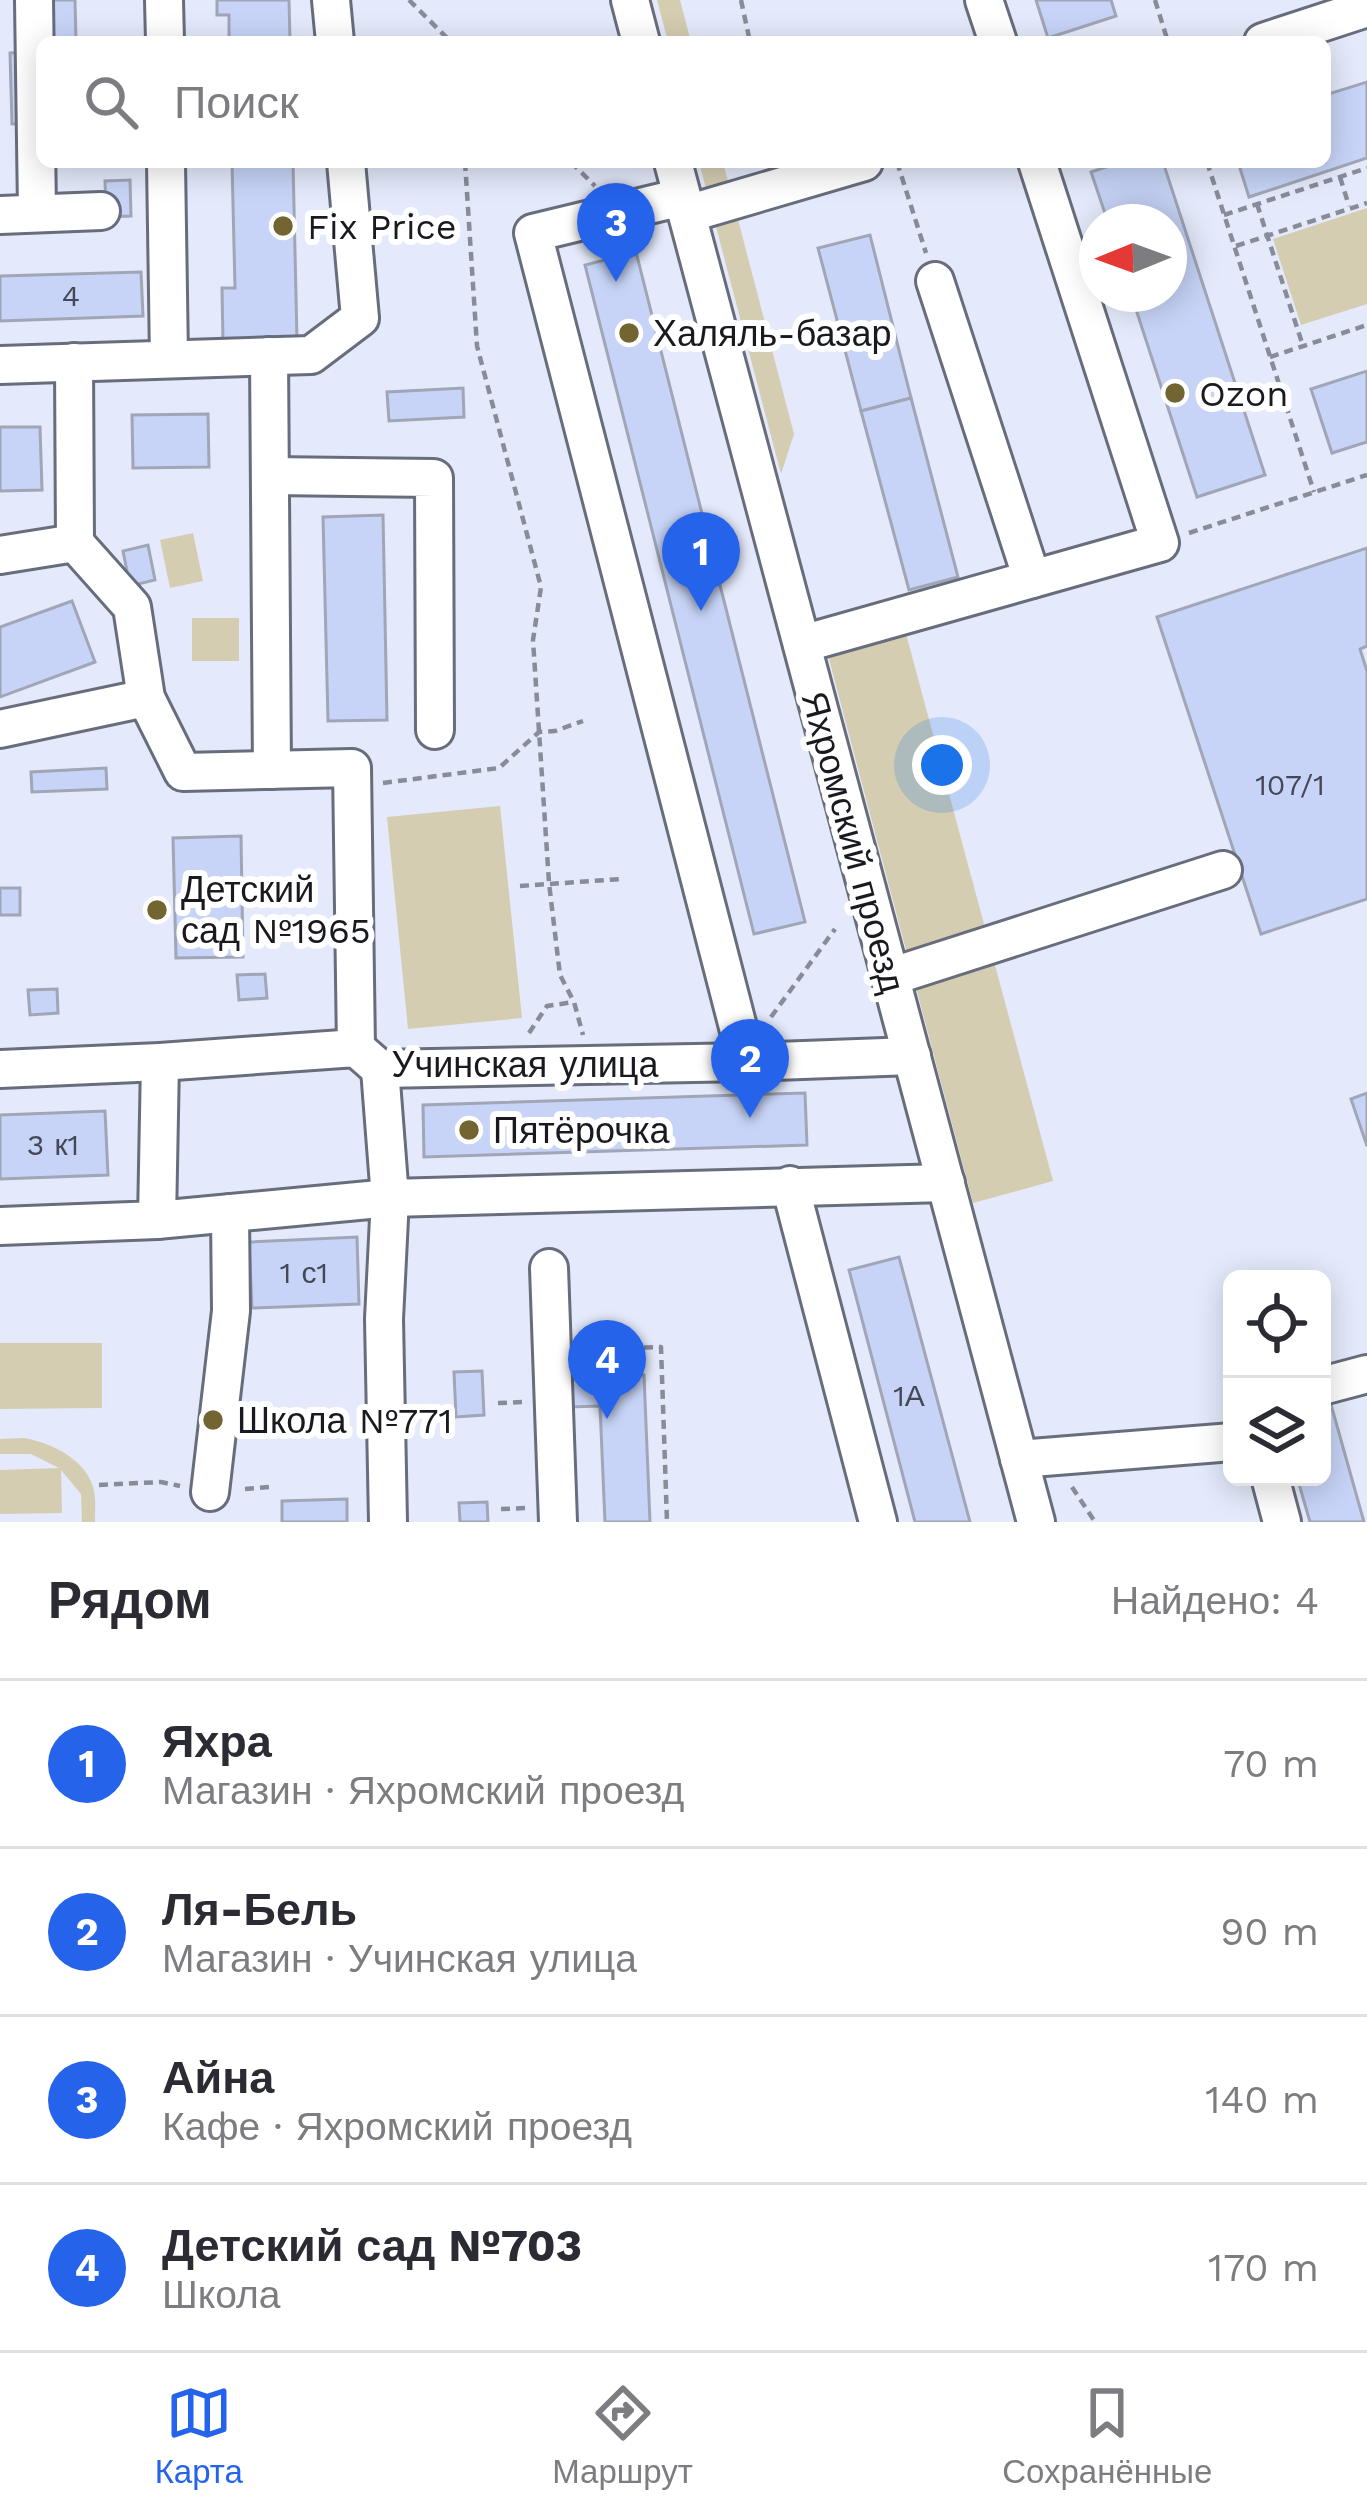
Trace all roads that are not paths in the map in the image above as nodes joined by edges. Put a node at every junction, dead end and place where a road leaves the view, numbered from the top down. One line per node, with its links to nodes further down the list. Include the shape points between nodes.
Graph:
1 (164, 0): 7 (street)
2 (332, 0): 8 (street)
3 (630, 0): 9 (street)
4 (984, 0): 10 (street)
5 (1367, 8): 11 (street)
6 (23, 16): 17 (street)
7 (165, 36)
8 (335, 36)
9 (639, 36)
10 (996, 36)
11 (1281, 36)
12 (166, 168): 22 (street)
13 (347, 168): 21 (street, via 360,318 311,355)
14 (826, 168): 16 (street)
15 (1039, 168): 28 (street, via 1160,543)
16 (681, 191): 29 (street, Яхромский проезд); 37 (street, via 533,233)
17 (38, 211): 18 (street); 19 (street)
18 (101, 211)
19 (0, 214)
20 (935, 281): 28 (street)
21 (269, 356): 22 (street); 25 (street)
22 (169, 358): 23 (street)
23 (74, 362): 24 (street); 26 (street)
24 (0, 364)
25 (270, 476): 32 (street, via 434,478); 33 (street)
26 (74, 543): 27 (street); 30 (street, via 132,608)
27 (0, 555)
28 (1032, 579): 29 (street)
29 (802, 644): 35 (street, Яхромский проезд)
30 (146, 698): 31 (street); 33 (street, via 183,772)
31 (0, 729)
32 (435, 730)
33 (272, 770): 38 (street, via 352,768)
34 (1223, 870): 35 (street)
35 (890, 977): 36 (street, Яхромский проезд)
36 (912, 1055): 37 (street, Учинская улица); 41 (street, Яхромский проезд)
37 (746, 1058): 38 (street, Учинская улица, via 609,1065)
38 (368, 1059): 39 (street, Учинская улица); 43 (street)
39 (160, 1062): 40 (street, Учинская улица); 45 (street)
40 (0, 1069)
41 (946, 1183): 42 (street); 51 (street, Яхромский проезд)
42 (790, 1186): 43 (street); 56 (street)
43 (390, 1198): 44 (street); 54 (street)
44 (230, 1213): 45 (street); 53 (street, via 231,1311)
45 (157, 1220): 46 (street)
46 (0, 1226)
47 (549, 1268): 55 (street)
48 (1367, 1374): 49 (street)
49 (1331, 1384)
50 (1223, 1443): 51 (street)
51 (1019, 1460): 57 (street, Яхромский проезд)
52 (1272, 1486): 58 (street)
53 (209, 1492)
54 (388, 1522)
55 (558, 1522)
56 (878, 1522)
57 (1036, 1522)
58 (1282, 1522)

